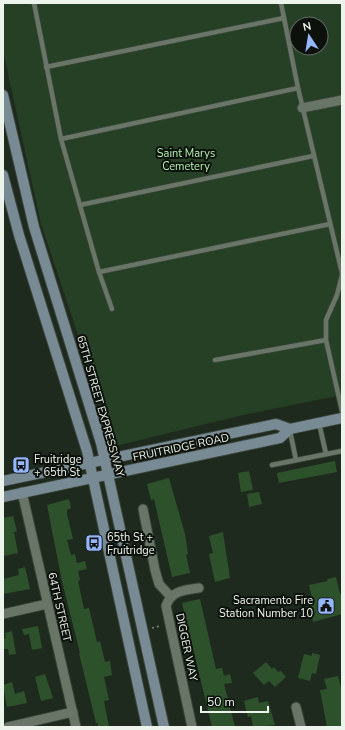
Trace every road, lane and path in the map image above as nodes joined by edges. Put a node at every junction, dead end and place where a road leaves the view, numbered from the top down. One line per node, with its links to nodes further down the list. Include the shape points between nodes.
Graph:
1 (34, 3): 4 (lane)
2 (281, 3): 3 (lane)
3 (284, 18): 4 (lane); 5 (lane)
4 (46, 67): 9 (lane)
5 (298, 88): 8 (lane); 9 (lane)
6 (3, 95): 25 (main road, 65TH STREET EXPRESSWAY, via 34,227)
7 (342, 100): 8 (street)
8 (302, 108): 10 (lane)
9 (61, 139): 12 (lane)
10 (313, 156): 12 (lane); 13 (lane)
11 (3, 175): 27 (main road, via 18,235)
12 (80, 205): 14 (lane)
13 (330, 224): 14 (lane); 15 (lane)
14 (99, 272): 16 (lane)
15 (342, 274): 17 (lane, via 337,295 326,320)
16 (112, 309)
17 (326, 340): 18 (lane); 19 (lane)
18 (215, 360)
19 (342, 412)
20 (342, 418): 21 (main road, FRUITRIDGE ROAD)
21 (318, 423): 22 (main road, FRUITRIDGE ROAD); 24 (lane)
22 (290, 429): 25 (main road, FRUITRIDGE ROAD, via 276,424); 26 (lane); 29 (main road, FRUITRIDGE ROAD, via 280,438)
23 (342, 451): 24 (lane)
24 (326, 454): 26 (lane)
25 (105, 458): 27 (main road, FRUITRIDGE ROAD); 29 (main road, 65TH STREET EXPRESSWAY)
26 (296, 460): 28 (lane)
27 (89, 462): 30 (main road); 31 (main road, FRUITRIDGE ROAD)
28 (272, 466)
29 (109, 474): 30 (main road, FRUITRIDGE ROAD); 40 (main road, 65TH STREET EXPRESSWAY)
30 (92, 477): 32 (main road, FRUITRIDGE ROAD); 45 (main road)
31 (3, 481)
32 (22, 492): 33 (main road, FRUITRIDGE ROAD); 37 (street, 64TH STREET)
33 (3, 497)
34 (143, 509): 36 (street, via 159,584)
35 (199, 588): 36 (street, via 178,591)
36 (171, 597): 39 (street, DIGGER WAY, via 166,606)
37 (47, 604): 38 (street); 42 (street, 64TH STREET)
38 (3, 614)
39 (170, 624): 40 (path); 47 (street, DIGGER WAY)
40 (143, 630): 46 (main road, 65TH STREET EXPRESSWAY)
41 (296, 707): 48 (street)
42 (73, 712): 43 (street); 44 (street, 64TH STREET)
43 (8, 727)
44 (76, 727)
45 (147, 727)
46 (164, 727)
47 (192, 727)
48 (301, 727)

